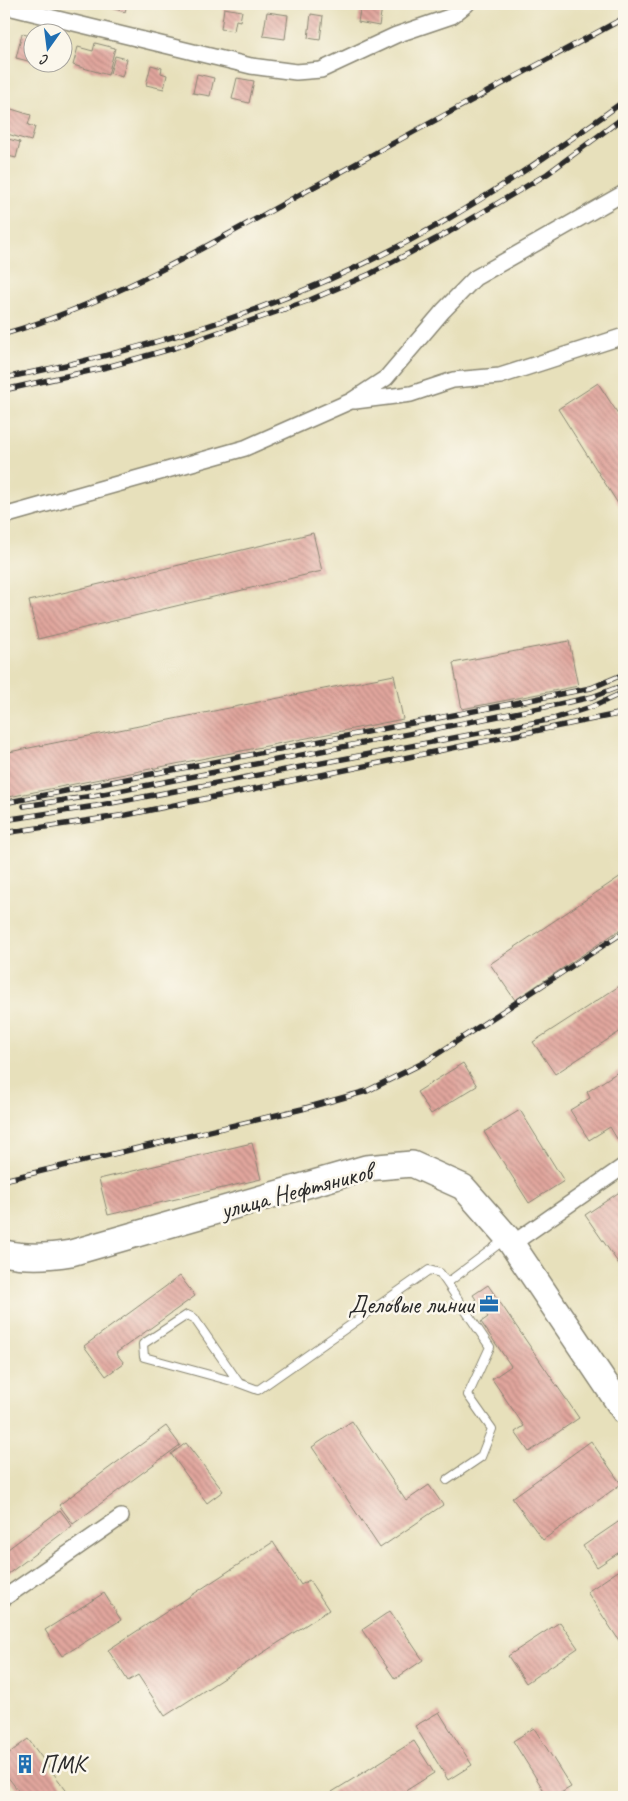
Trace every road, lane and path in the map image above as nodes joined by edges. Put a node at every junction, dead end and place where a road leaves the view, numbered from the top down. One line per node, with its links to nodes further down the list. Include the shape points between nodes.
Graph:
1 (468, 4): 2 (street, via 452,16 396,35 320,70 296,72 251,66)
2 (4, 6)
3 (624, 193): 5 (street, via 475,278 386,378)
4 (624, 336): 5 (street, via 500,376 453,380 411,394)
5 (351, 401): 6 (street, via 245,448)
6 (4, 516)
7 (624, 1166): 8 (street)
8 (510, 1240): 9 (main road, улица Нефтяников, via 463,1187 412,1164 366,1168 71,1253 46,1257); 10 (lane); 12 (main road, улица Нефтяников)
9 (4, 1253)
10 (447, 1283): 11 (lane, via 440,1274 429,1270 258,1390); 13 (lane, via 490,1347 468,1394 492,1429 480,1457)
11 (239, 1384): 11 (lane, via 194,1318 186,1315 143,1344 144,1357)
12 (624, 1411)
13 (447, 1480)
14 (121, 1517): 15 (street)
15 (4, 1598)

